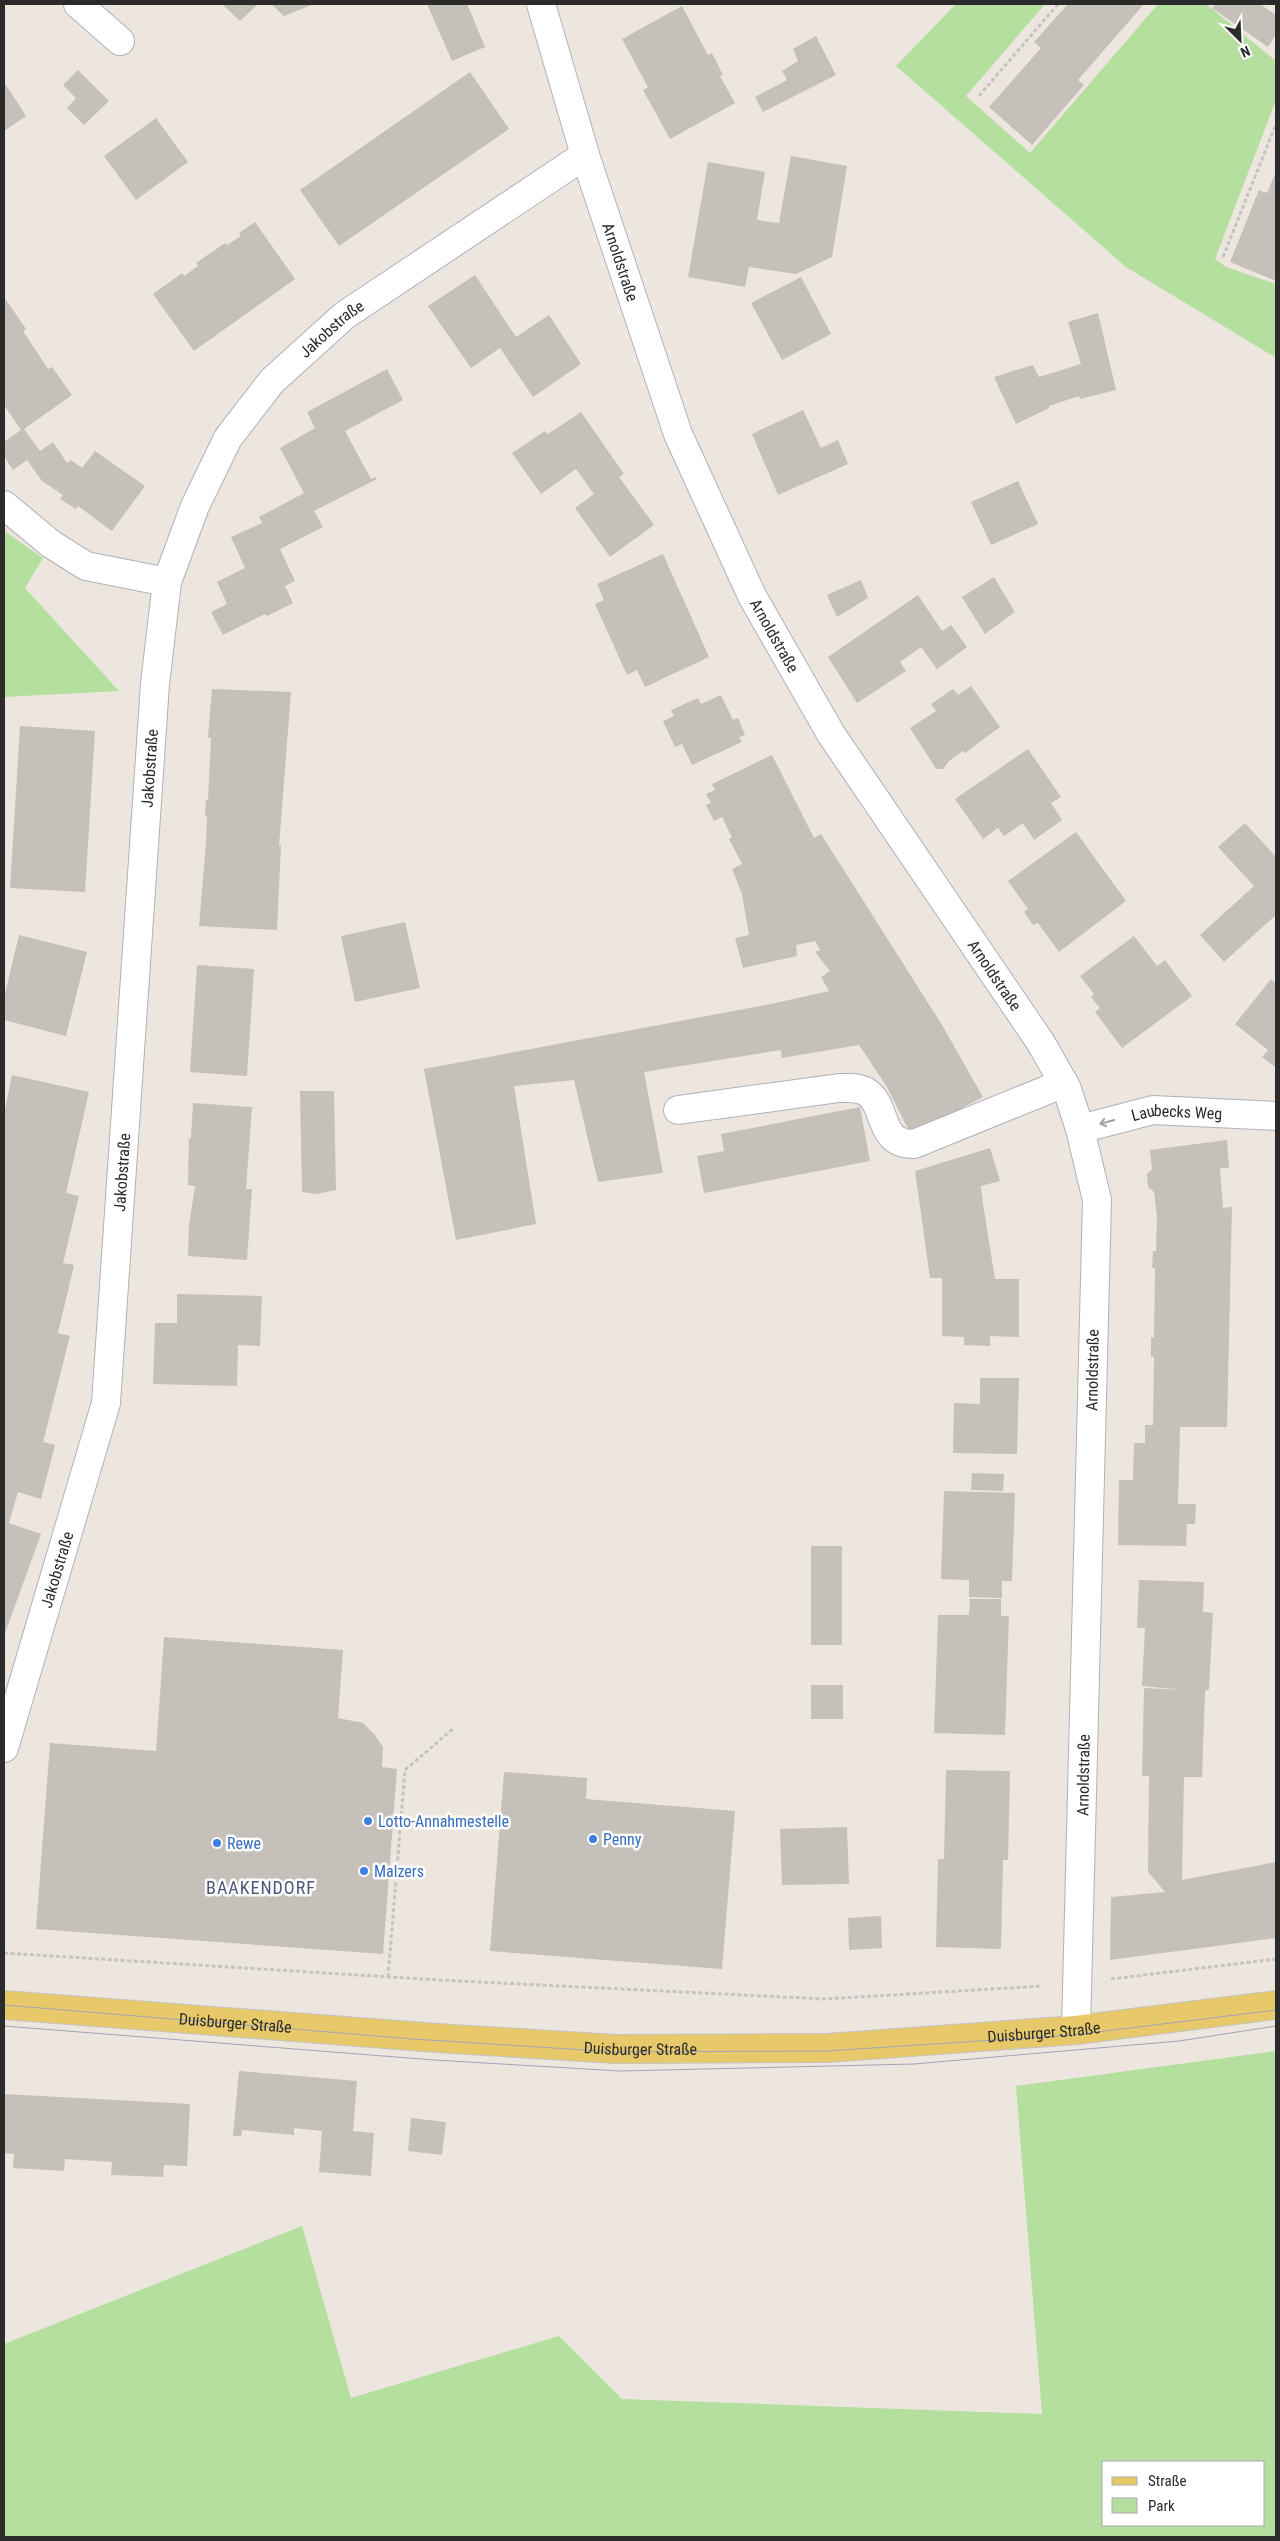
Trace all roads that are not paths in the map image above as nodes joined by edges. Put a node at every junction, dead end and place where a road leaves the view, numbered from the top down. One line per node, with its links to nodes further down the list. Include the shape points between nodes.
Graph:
1 (78, 4): 3 (street)
2 (541, 4): 4 (street, Arnoldstraße)
3 (120, 41)
4 (585, 154): 6 (street, Jakobstraße, via 345,315 272,381 228,438 194,506); 7 (street, Arnoldstraße, via 678,434 752,596 831,734)
5 (4, 505): 6 (street, via 51,544 86,566)
6 (167, 582): 11 (street, Jakobstraße, via 154,698 106,1403)
7 (1064, 1083): 8 (street, via 914,1144 894,1140 868,1092 857,1088); 10 (street, Arnoldstraße)
8 (678, 1110)
9 (1276, 1116): 10 (street, Laubecks Weg, one-way to 10, via 1153,1110)
10 (1080, 1129): 14 (street, Arnoldstraße, via 1097,1200)
11 (4, 1748)
12 (4, 2005): 14 (main road, Duisburger Straße, via 616,2049 826,2048)
13 (1276, 2005): 14 (main road, Duisburger Straße)
14 (1076, 2030)

